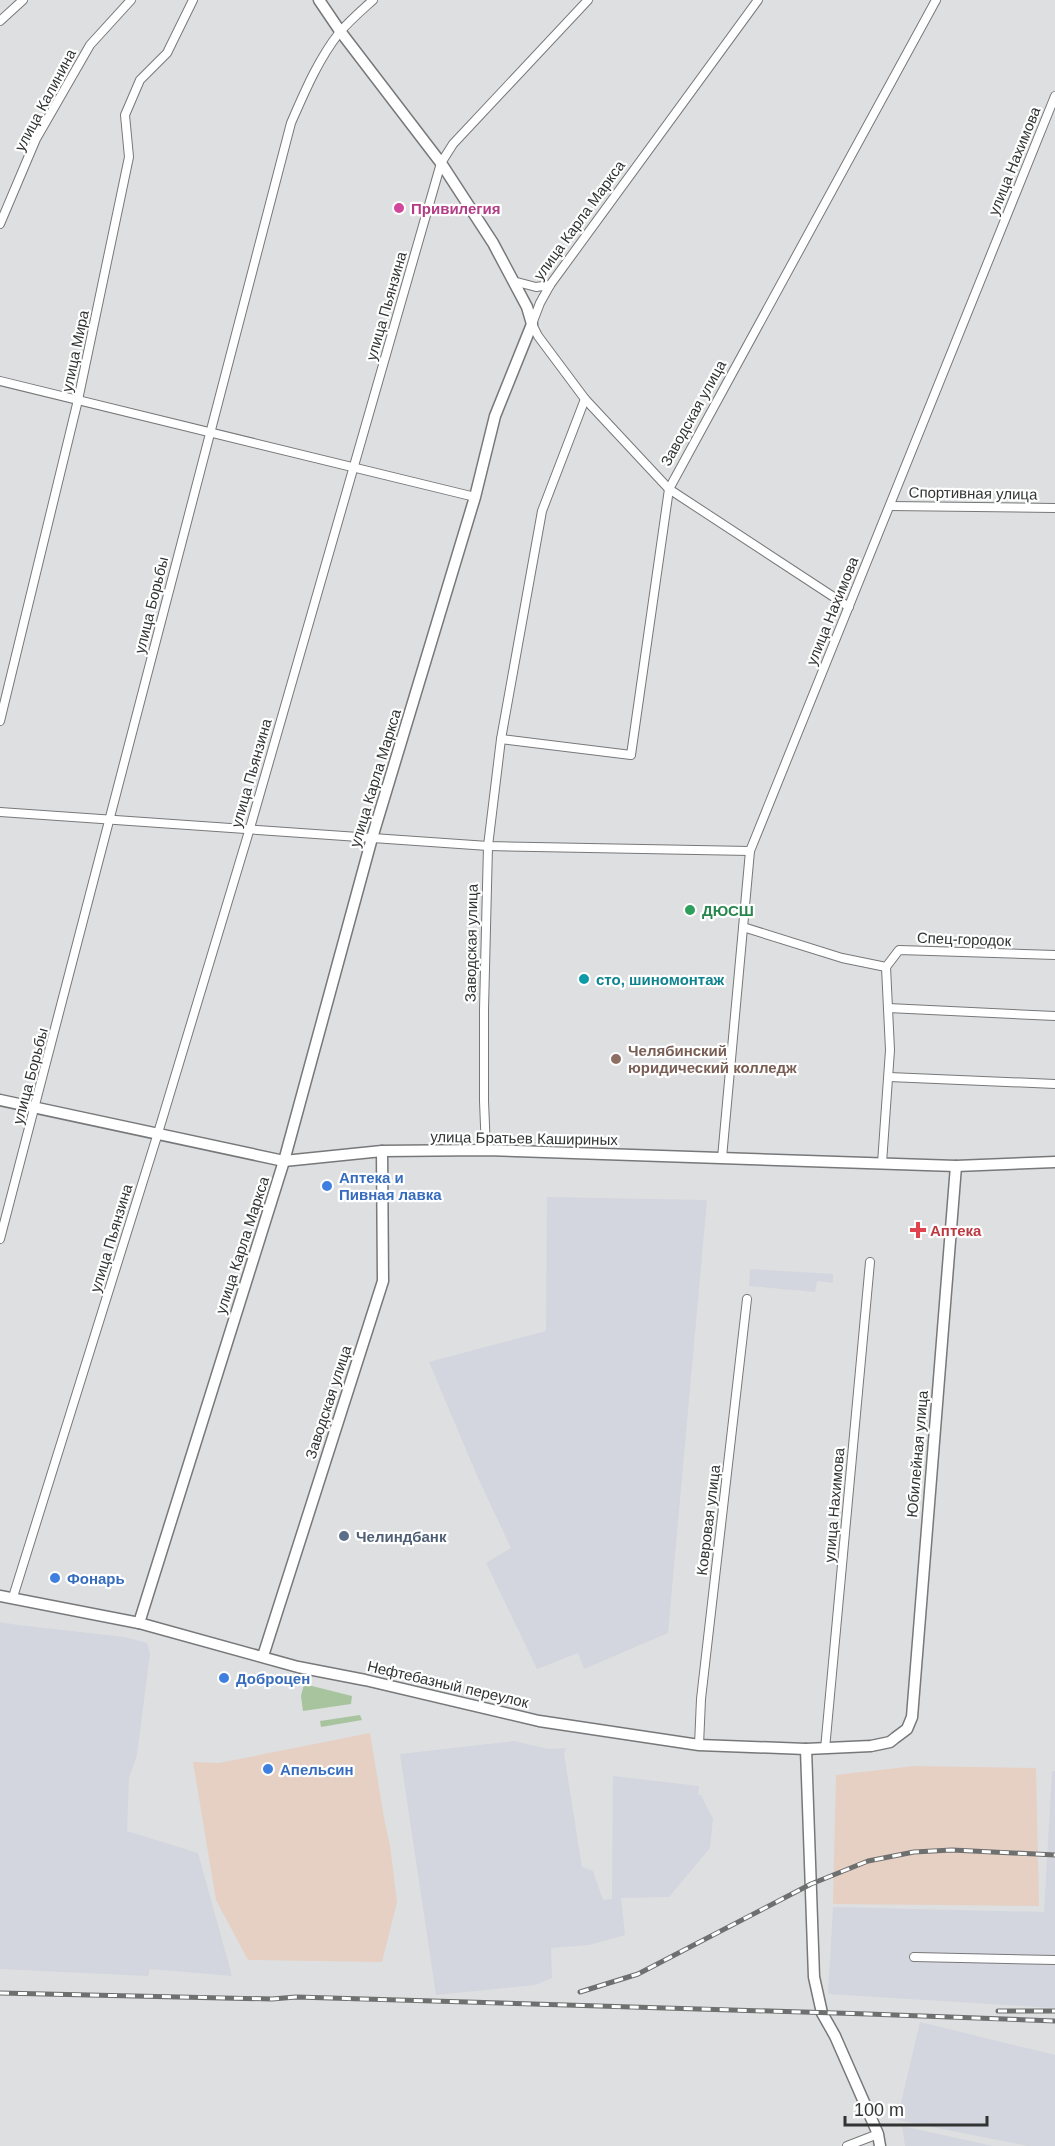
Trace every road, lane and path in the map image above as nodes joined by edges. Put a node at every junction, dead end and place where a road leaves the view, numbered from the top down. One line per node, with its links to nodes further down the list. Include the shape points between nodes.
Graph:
1 (23, 0): 9 (street)
2 (131, 0): 13 (street, улица Калинина, via 90,45 36,139)
3 (193, 0): 19 (street, улица Мира, via 167,53 140,80 124,115 129,157)
4 (320, 0): 10 (street)
5 (373, 0): 10 (street, улица Борьбы)
6 (588, 0): 12 (street, улица Пьянзина, via 453,144)
7 (758, 0): 15 (street, улица Карла Маркса)
8 (936, 0): 22 (street, Заводская улица)
9 (0, 21)
10 (340, 31): 12 (street); 20 (street, улица Борьбы, via 314,70 291,123)
11 (1055, 96): 24 (street, улица Нахимова)
12 (441, 163): 14 (street); 21 (street, улица Пьянзина)
13 (0, 224)
14 (513, 281): 15 (street, via 536,287); 16 (street)
15 (550, 285): 16 (street, улица Карла Маркса)
16 (532, 324): 18 (street); 23 (street, улица Карла Маркса, via 495,416)
17 (0, 381): 19 (street)
18 (585, 399): 22 (street); 28 (street, Заводская улица, via 542,512)
19 (78, 400): 20 (street); 27 (street, улица Мира)
20 (210, 432): 21 (street); 30 (street, улица Борьбы)
21 (353, 466): 23 (street); 31 (street, улица Пьянзина)
22 (669, 489): 26 (street); 28 (street, Заводская улица, via 631,755)
23 (475, 497): 32 (street, улица Карла Маркса)
24 (890, 506): 25 (street, Спортивная улица); 26 (street, улица Нахимова)
25 (1055, 508)
26 (849, 607): 34 (street, улица Нахимова)
27 (0, 721)
28 (501, 739): 33 (street, Заводская улица)
29 (0, 812): 30 (street)
30 (110, 819): 31 (street); 43 (street, улица Борьбы)
31 (250, 828): 32 (street); 44 (street, улица Пьянзина)
32 (372, 838): 33 (street); 48 (street, улица Карла Маркса)
33 (488, 846): 34 (street); 45 (street, Заводская улица)
34 (750, 851): 35 (street, улица Нахимова)
35 (743, 927): 37 (street, via 842,958); 47 (street, улица Нахимова)
36 (1055, 956): 37 (street, Спец-городок, via 899,950)
37 (886, 967): 38 (street)
38 (888, 1008): 39 (street); 40 (street)
39 (1055, 1016)
40 (889, 1077): 41 (street); 50 (street)
41 (1055, 1084)
42 (0, 1100): 43 (street, улица Братьев Кашириных)
43 (35, 1108): 44 (street, улица Братьев Кашириных); 52 (street, улица Борьбы)
44 (158, 1133): 48 (street, улица Братьев Кашириных); 56 (street, улица Пьянзина)
45 (486, 1150): 46 (street, улица Братьев Кашириных); 47 (street, улица Братьев Кашириных)
46 (382, 1151): 48 (street, улица Братьев Кашириных); 58 (street, Заводская улица, via 383,1281)
47 (722, 1158): 50 (street, улица Братьев Кашириных)
48 (284, 1161): 57 (street, улица Карла Маркса)
49 (1055, 1162): 51 (street, улица Братьев Кашириных)
50 (882, 1163): 51 (street, улица Братьев Кашириных)
51 (956, 1166): 59 (street, Юбилейная улица, via 912,1717 907,1729)
52 (0, 1239)
53 (870, 1262): 62 (street, улица Нахимова)
54 (747, 1299): 60 (street, Ковровая улица)
55 (0, 1596): 56 (street, Нефтебазный переулок)
56 (13, 1597): 57 (street, Нефтебазный переулок)
57 (139, 1623): 58 (street, Нефтебазный переулок)
58 (263, 1656): 60 (street, Нефтебазный переулок, via 539,1721)
59 (895, 1738): 62 (street, Нефтебазный переулок, via 871,1746)
60 (699, 1745): 61 (street, Нефтебазный переулок)
61 (806, 1749): 62 (street, Нефтебазный переулок); 65 (street, via 814,1977 822,2013)
62 (825, 1749)
63 (914, 1957): 64 (street)
64 (1055, 1960)
65 (878, 2134): 66 (street); 67 (street)
66 (847, 2146)
67 (880, 2146)

